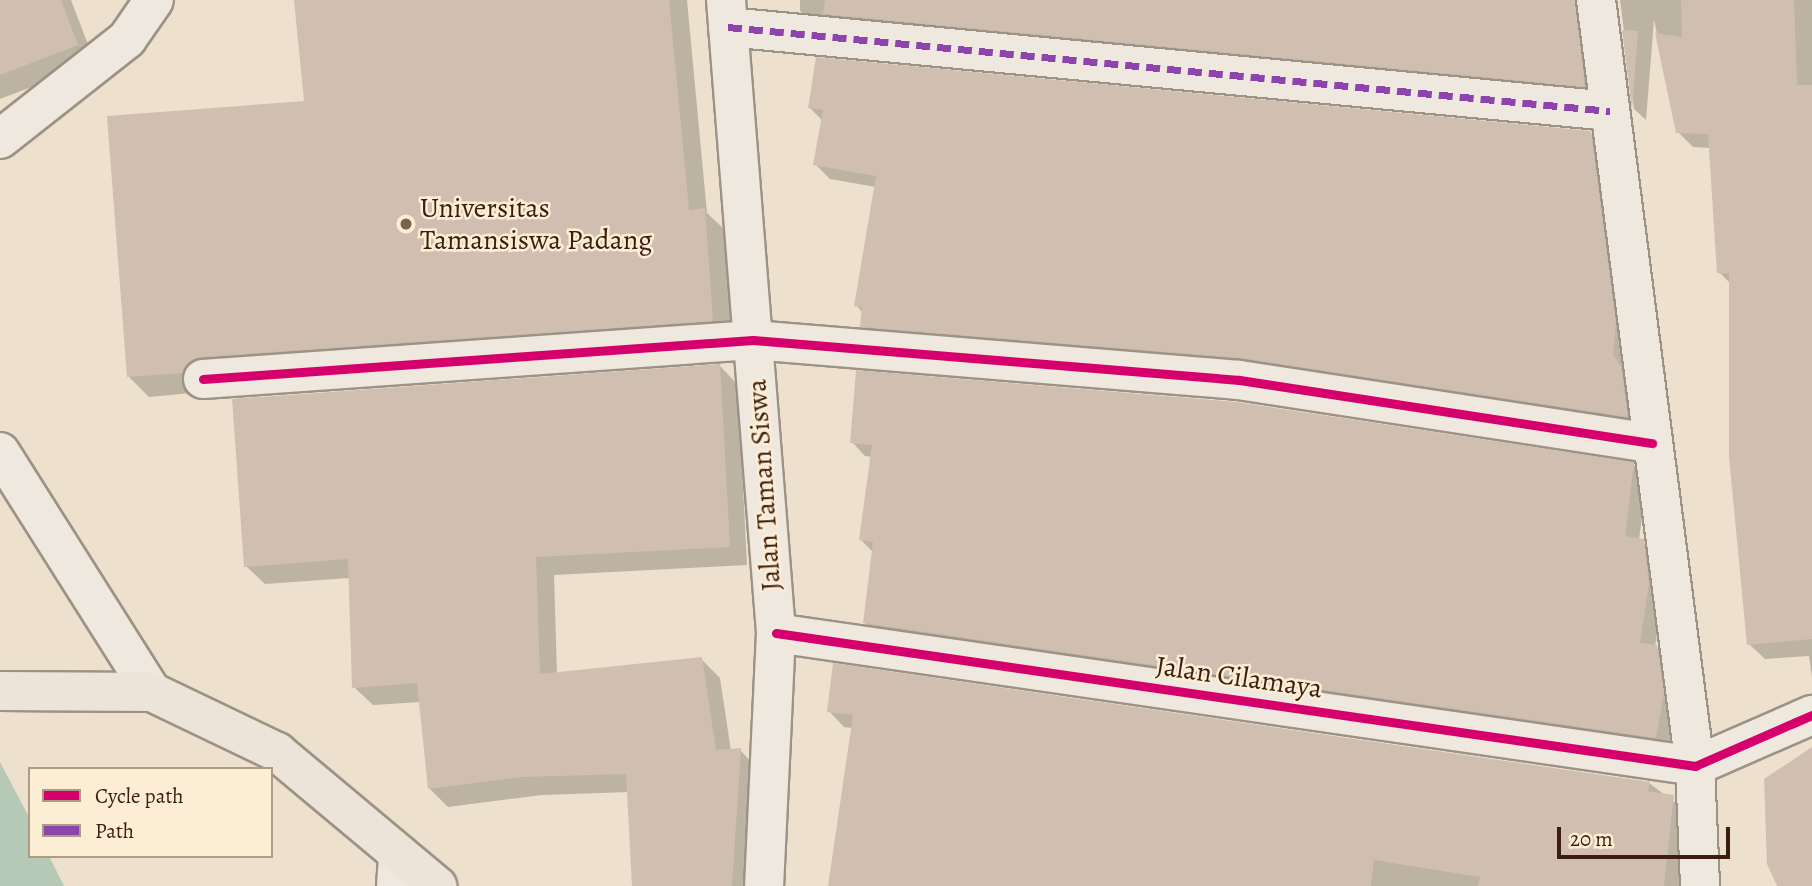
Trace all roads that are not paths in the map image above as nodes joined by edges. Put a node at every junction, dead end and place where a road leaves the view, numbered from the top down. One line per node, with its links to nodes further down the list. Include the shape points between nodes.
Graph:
1 (154, 0): 5 (street, via 127,39)
2 (1596, 0): 4 (street)
3 (727, 13): 4 (street); 6 (street, Jalan Taman Siswa)
4 (1610, 111): 8 (street)
5 (0, 139)
6 (753, 340): 7 (street); 8 (street, via 1239,380); 10 (street, Jalan Taman Siswa)
7 (203, 379)
8 (1652, 443): 14 (street)
9 (0, 452): 12 (street)
10 (776, 633): 14 (street, Jalan Cilamaya); 17 (street, Jalan Taman Siswa)
11 (0, 691): 12 (main road)
12 (152, 692): 15 (main road, via 277,752)
13 (1812, 715): 14 (street)
14 (1695, 766): 18 (street)
15 (397, 870): 16 (main road)
16 (438, 886)
17 (764, 886)
18 (1700, 886)

